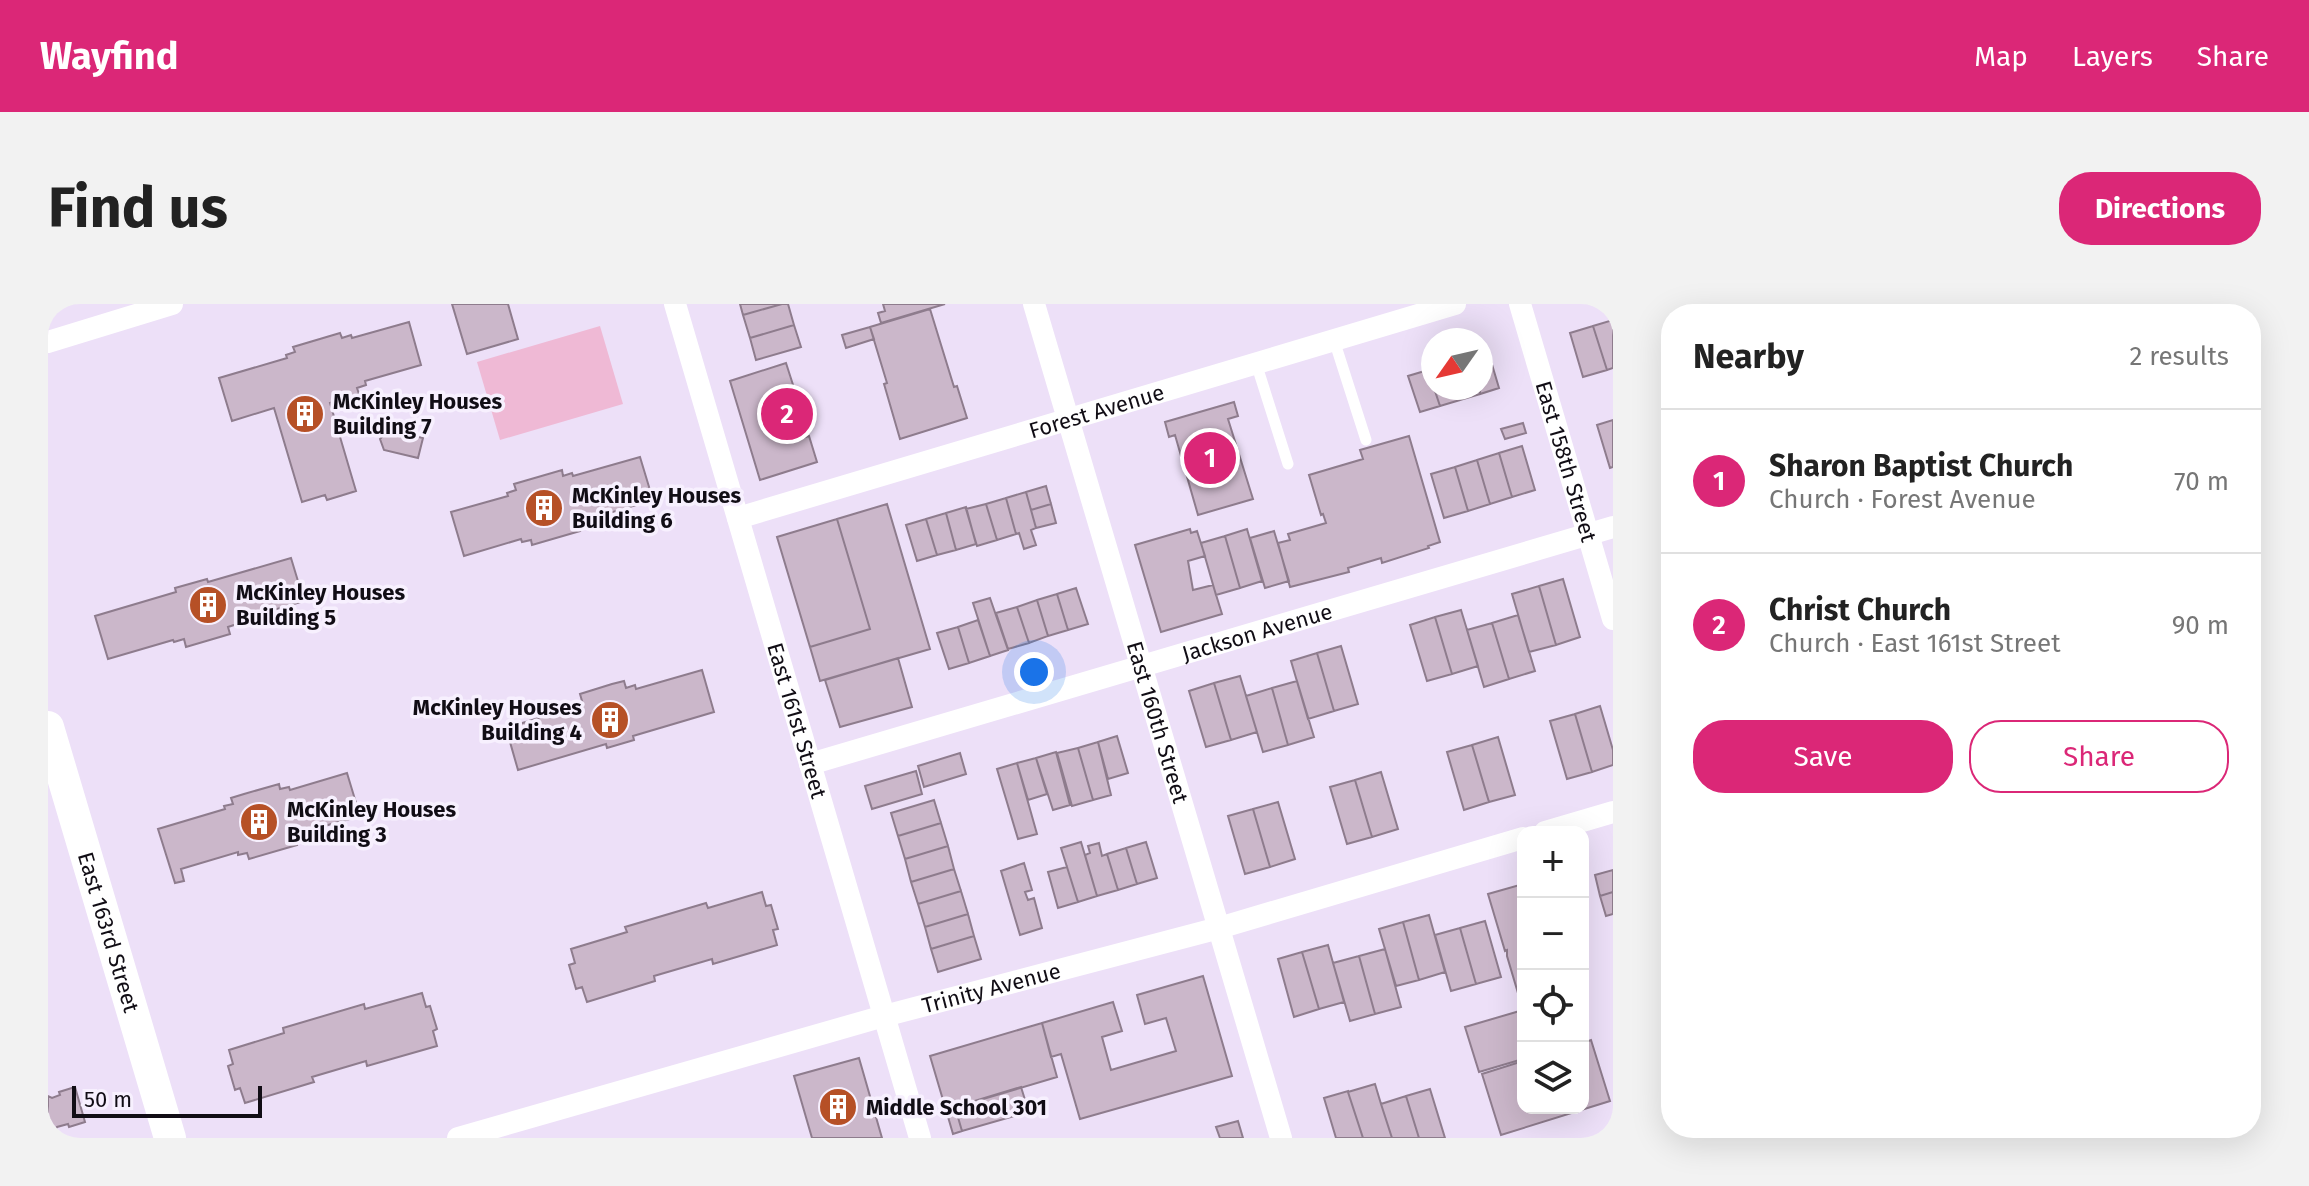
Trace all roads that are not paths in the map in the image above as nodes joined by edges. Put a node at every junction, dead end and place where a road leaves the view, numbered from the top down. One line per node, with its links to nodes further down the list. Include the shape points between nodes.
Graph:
1 (172, 304): 7 (street)
2 (675, 304): 12 (street, East 161st Street)
3 (1034, 304): 9 (street, East 160th Street)
4 (1455, 304): 6 (street, Forest Avenue)
5 (1520, 304): 14 (street, East 158th Street)
6 (1334, 340): 8 (street, Forest Avenue); 10 (lane)
7 (48, 342)
8 (1256, 363): 9 (street, Forest Avenue); 11 (lane)
9 (1068, 418): 12 (street, Forest Avenue); 16 (street, East 160th Street)
10 (1366, 440)
11 (1288, 464)
12 (738, 518): 18 (street, East 161st Street)
13 (1613, 527): 14 (street, Jackson Avenue)
14 (1587, 534): 15 (street, East 158th Street); 16 (street, Jackson Avenue)
15 (1613, 619)
16 (1142, 667): 18 (street, Jackson Avenue); 22 (street, East 160th Street)
17 (48, 727): 24 (main road, East 163rd Street)
18 (810, 764): 23 (street, East 161st Street)
19 (1613, 812): 20 (street)
20 (1565, 826)
21 (1517, 840): 22 (street, Trinity Avenue)
22 (1219, 928): 23 (street, Trinity Avenue); 27 (street, East 160th Street)
23 (884, 1016): 25 (street, Trinity Avenue); 26 (street, East 161st Street)
24 (170, 1138)
25 (458, 1138)
26 (920, 1138)
27 (1281, 1138)

